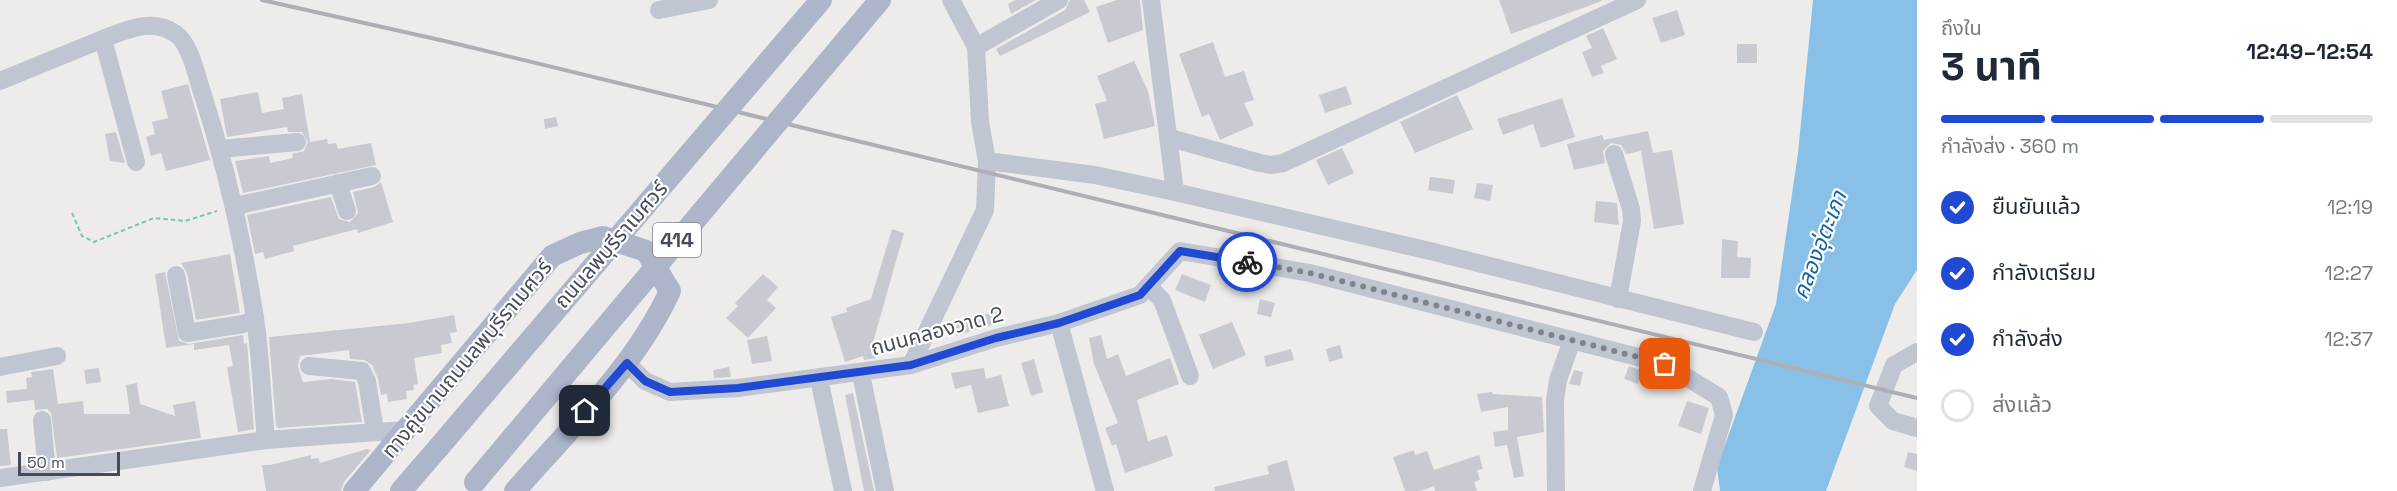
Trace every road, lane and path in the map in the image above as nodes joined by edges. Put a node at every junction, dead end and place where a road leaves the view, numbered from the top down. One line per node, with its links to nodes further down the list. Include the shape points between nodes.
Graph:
1 (709, 0): 8 (street)
2 (821, 0): 49 (main road, ถนนลพบุรีราเมศวร์ / 414, bridge)
3 (880, 0): 47 (main road, 414, bridge)
4 (951, 0): 10 (street)
5 (1059, 0): 10 (street)
6 (1151, 0): 12 (street)
7 (1637, 0): 12 (street, via 1283,163 1260,163)
8 (659, 10)
9 (103, 39): 11 (street); 14 (street, via 142,25 166,29 179,36 191,59); 17 (street)
10 (976, 47): 16 (street, via 980,122)
11 (0, 81)
12 (1170, 138): 20 (street)
13 (297, 141): 14 (street)
14 (220, 149): 21 (street)
15 (1614, 153): 26 (street, via 1632,221)
16 (987, 161): 20 (street, via 1095,175); 34 (street, via 985,210)
17 (136, 162)
18 (372, 176): 19 (street)
19 (338, 183): 21 (street); 22 (street)
20 (1175, 192): 26 (street, via 1430,251)
21 (234, 206): 23 (path, via 185,221 154,218 94,242 82,236); 27 (street)
22 (347, 211)
23 (72, 213)
24 (176, 275): 27 (street, via 187,333)
25 (1148, 286): 28 (street, ถนนคลองวาด 2, via 1140,295); 30 (street, ถนนคลองวาด 2, via 1180,251 1310,273); 38 (street, via 1162,300)
26 (1618, 300): 29 (street)
27 (255, 319): 44 (street)
28 (1059, 323): 34 (street, ถนนคลองวาด 2); 53 (street)
29 (1754, 332)
30 (1572, 340): 54 (street, via 1555,400); 55 (street, via 1665,364 1719,397 1724,415)
31 (1917, 352): 41 (street, via 1894,365 1878,406 1893,421)
32 (57, 356): 36 (street)
33 (627, 363): 39 (street, ถนนคลองวาด 2, via 645,381 670,392); 42 (main road, ทางคู่ขนานถนนลพบุรีราเมศวร์ / 414, via 655,324 670,291 646,251 603,237 580,243 552,256); 50 (main road, ทางคู่ขนานถนนลพบุรีราเมศวร์ / 414)
34 (911, 365): 37 (street, ถนนคลองวาด 2)
35 (309, 366): 43 (street, via 362,370)
36 (0, 367)
37 (861, 374): 39 (street, ถนนคลองวาด 2); 52 (street)
38 (1190, 376)
39 (819, 379): 51 (street)
40 (42, 420): 45 (street)
41 (1917, 428)
42 (406, 430): 43 (street); 48 (main road, ทางคู่ขนานถนนลพบุรีราเมศวร์ / 414)
43 (375, 431): 44 (street)
44 (266, 440): 45 (street)
45 (47, 472): 46 (street)
46 (0, 478)
47 (471, 486)
48 (354, 491)
49 (401, 491)
50 (515, 491)
51 (843, 491)
52 (885, 491)
53 (1105, 491)
54 (1556, 491)
55 (1702, 491)

